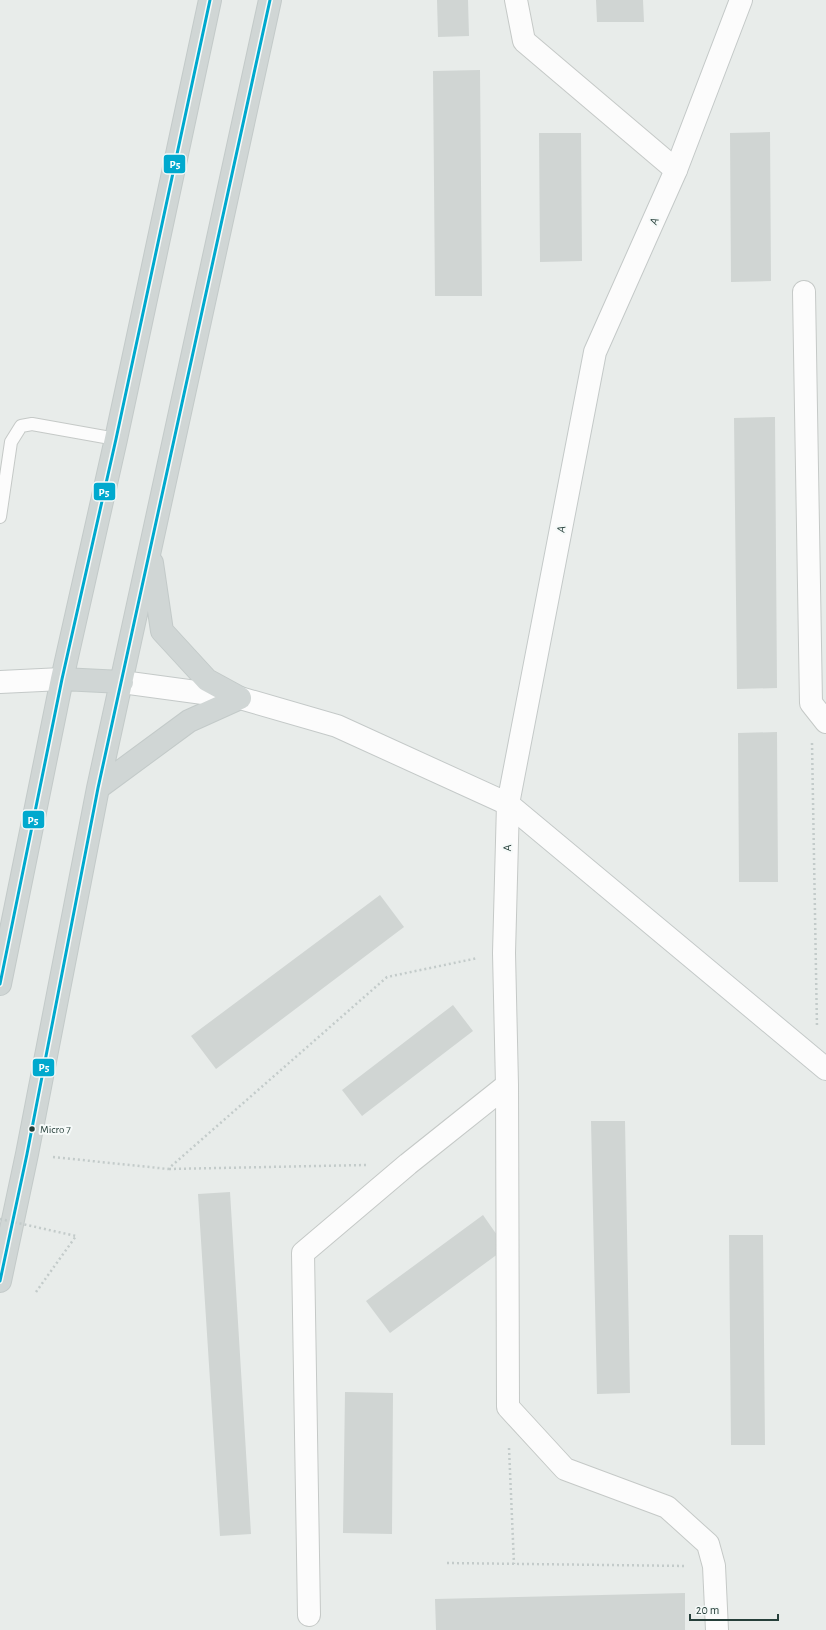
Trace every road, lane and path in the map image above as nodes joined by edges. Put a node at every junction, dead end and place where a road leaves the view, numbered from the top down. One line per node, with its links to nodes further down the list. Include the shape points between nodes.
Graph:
1 (210, 0): 7 (main road)
2 (270, 0): 9 (main road)
3 (516, 0): 5 (street, via 524,42)
4 (741, 0): 5 (street, A)
5 (676, 170): 17 (street, A, via 595,352)
6 (804, 292): 14 (street, via 811,703)
7 (116, 439): 8 (lane, via 32,424 21,426 11,442); 10 (main road)
8 (0, 517)
9 (150, 548): 12 (main road); 13 (main road, via 162,631 206,680)
10 (62, 679): 11 (street); 12 (main road); 19 (main road)
11 (0, 682)
12 (122, 682): 13 (street); 16 (main road)
13 (240, 698): 16 (main road, via 189,722); 17 (street, via 337,726)
14 (826, 722)
15 (812, 743): 20 (path)
16 (98, 788): 22 (main road)
17 (508, 804): 18 (street, A); 20 (street)
18 (504, 953): 21 (street, A); 24 (path, via 387,977)
19 (0, 984)
20 (822, 1066)
21 (507, 1085): 23 (street); 28 (street, A)
22 (27, 1154): 24 (path); 26 (main road)
23 (408, 1164): 24 (path); 32 (street, via 303,1253)
24 (168, 1169)
25 (0, 1220): 27 (path, bridge, via 76,1236)
26 (0, 1281)
27 (36, 1292)
28 (508, 1407): 30 (path); 31 (street, via 565,1469 667,1507 708,1544)
29 (447, 1562): 30 (path)
30 (514, 1564): 31 (path)
31 (714, 1566): 33 (street)
32 (309, 1615)
33 (717, 1630)

